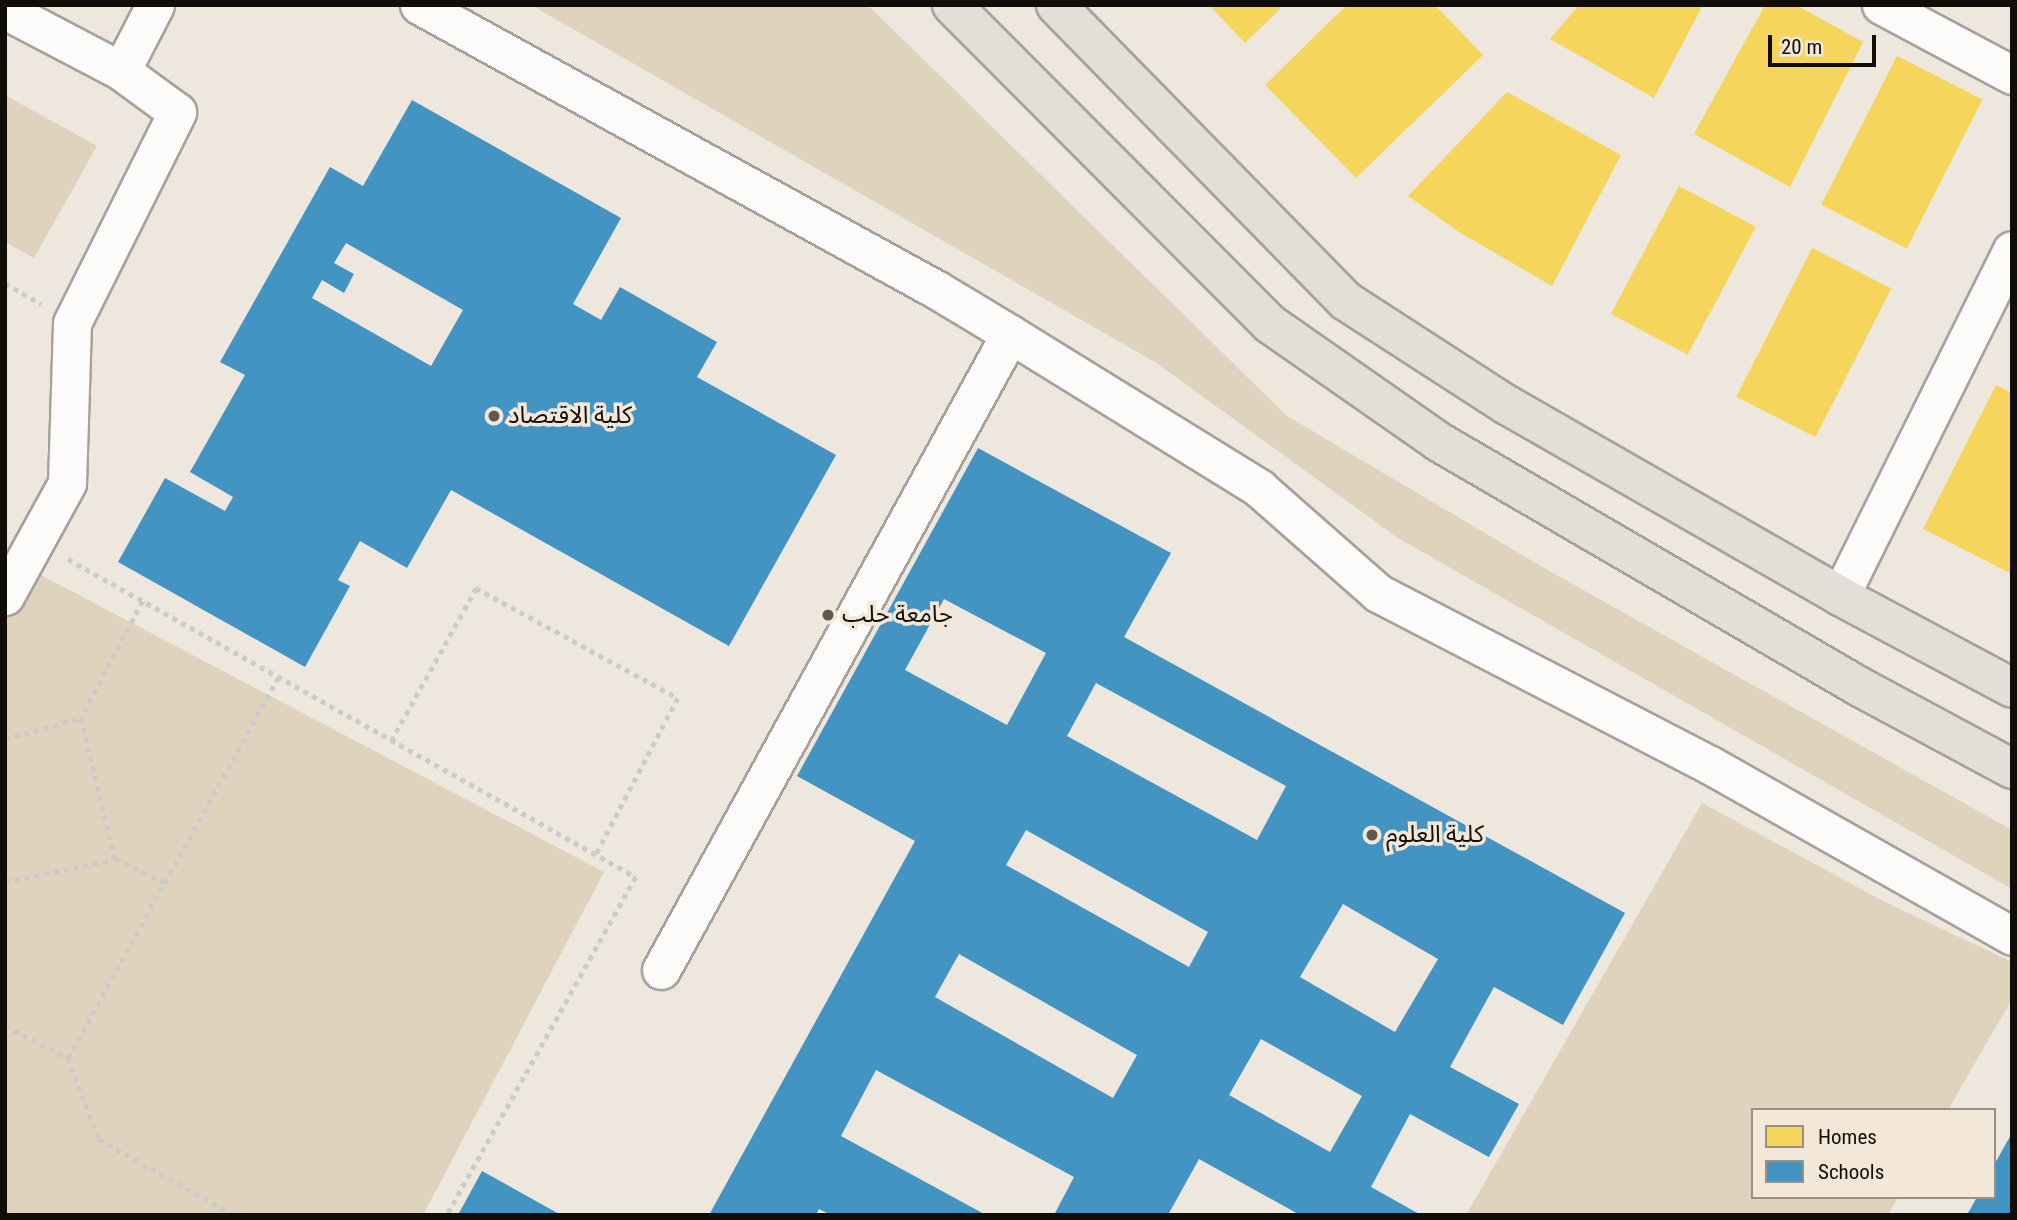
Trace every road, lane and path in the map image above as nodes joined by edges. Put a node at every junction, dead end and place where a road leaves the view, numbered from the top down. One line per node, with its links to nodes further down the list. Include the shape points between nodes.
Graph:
1 (155, 5): 7 (street)
2 (419, 5): 10 (street, via 937,289)
3 (952, 5): 20 (main road, via 1270,324 1439,442 1860,687)
4 (1056, 5): 13 (main road, via 1346,301 1507,405)
5 (1881, 5): 8 (street)
6 (5, 10): 7 (street)
7 (121, 71): 11 (street, via 177,112 72,323 67,483)
8 (2012, 75)
9 (2012, 250): 13 (street)
10 (1010, 334): 25 (street, via 1259,488 1378,593 1710,765); 26 (street)
11 (35, 541): 12 (street); 14 (path)
12 (5, 596)
13 (1840, 596): 16 (main road)
14 (143, 601): 15 (path); 17 (path)
15 (278, 678): 19 (path); 24 (path)
16 (2012, 688)
17 (81, 718): 18 (path); 22 (path)
18 (5, 739)
19 (391, 741): 21 (path); 21 (path, via 476,588 678,698)
20 (2012, 769)
21 (596, 855): 30 (path, via 636,877)
22 (115, 859): 23 (path); 24 (path)
23 (5, 882)
24 (166, 883): 28 (path)
25 (2012, 936)
26 (661, 970)
27 (5, 1026): 28 (path)
28 (68, 1058): 29 (path, via 99,1139)
29 (234, 1215)
30 (447, 1215)

